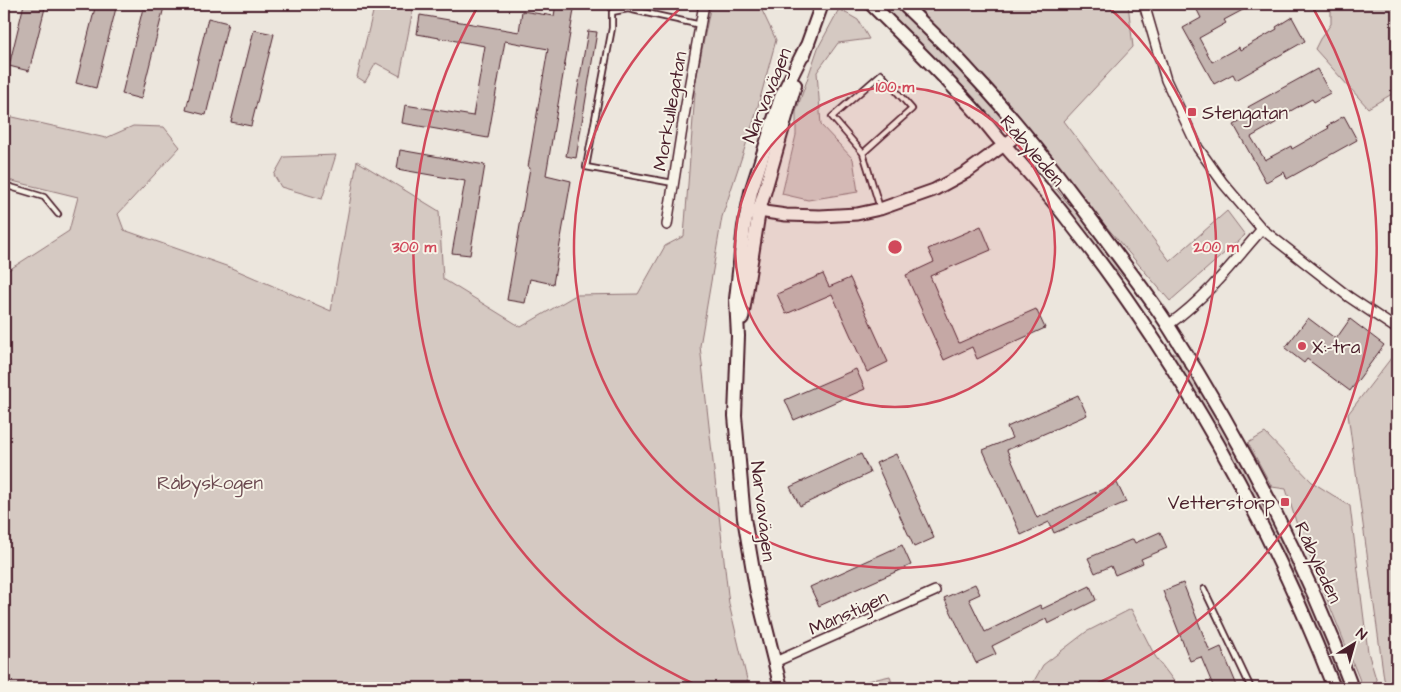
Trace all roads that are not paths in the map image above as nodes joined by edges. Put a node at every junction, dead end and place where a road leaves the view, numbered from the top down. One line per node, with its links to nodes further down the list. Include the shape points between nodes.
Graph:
1 (704, 4): 6 (street, Morkullegatan)
2 (822, 4): 13 (main road, Narvavägen)
3 (871, 4): 8 (main road, Råbyleden, via 980,116)
4 (904, 4): 7 (main road, Råbyleden, via 974,75)
5 (1144, 4): 16 (street, via 1166,80 1198,148)
6 (701, 25): 10 (street, Morkullegatan); 10 (lane, via 628,9 612,12 612,28 586,167)
7 (1022, 132): 8 (street); 17 (main road, Råbyleden, via 1088,215)
8 (1004, 146): 12 (street, via 934,190); 19 (main road, Råbyleden, via 1068,220)
9 (863, 152): 9 (lane, via 912,109 881,74 832,117); 12 (lane)
10 (672, 183): 15 (street, Morkullegatan)
11 (4, 185): 14 (lane, via 44,197)
12 (880, 209): 13 (street, via 820,216)
13 (753, 210): 22 (main road, Narvavägen, via 746,299 738,336 735,416 744,518 756,588)
14 (58, 214)
15 (667, 225)
16 (1262, 229): 17 (street, via 1221,277 1184,314); 18 (street)
17 (1168, 325): 19 (main road); 26 (main road, Råbyleden, via 1236,439 1294,548)
18 (1397, 329)
19 (1150, 334): 25 (main road, Råbyleden, via 1211,431 1249,502 1312,632)
20 (1204, 589): 24 (lane)
21 (935, 592): 22 (street, Månstigen)
22 (775, 662): 23 (main road, Narvavägen)
23 (781, 688)
24 (1251, 688)
25 (1334, 688)
26 (1352, 688)

